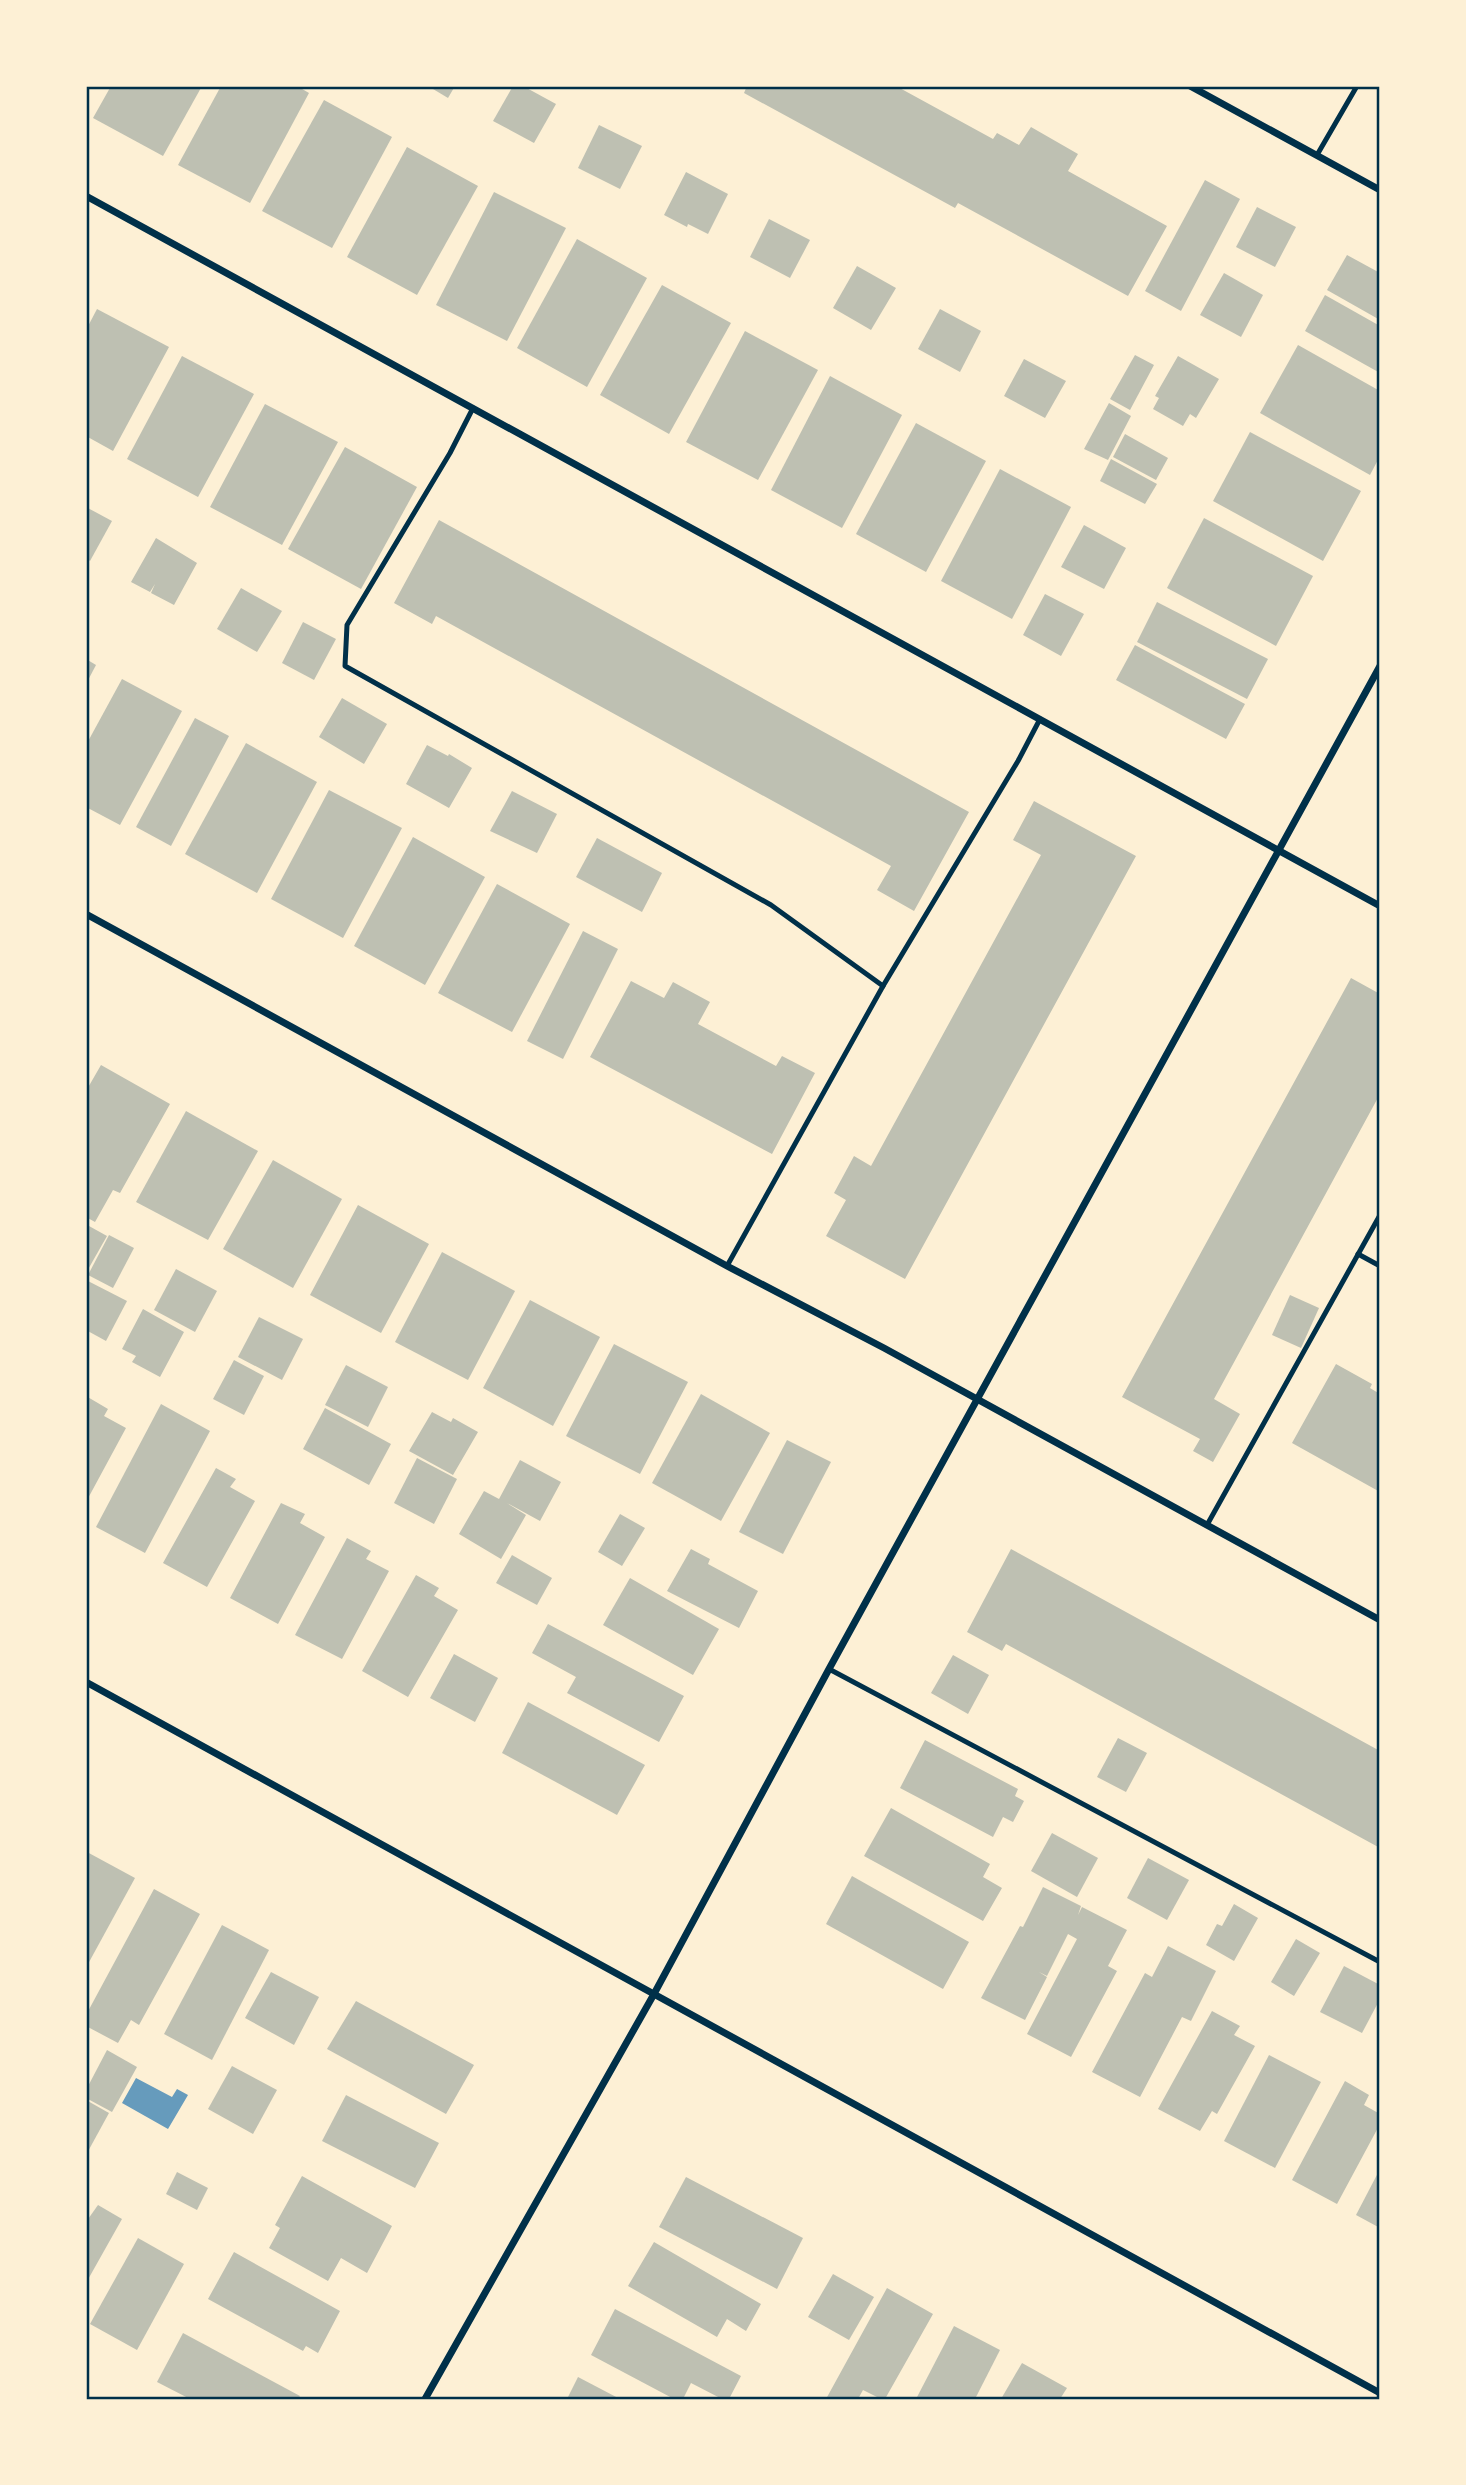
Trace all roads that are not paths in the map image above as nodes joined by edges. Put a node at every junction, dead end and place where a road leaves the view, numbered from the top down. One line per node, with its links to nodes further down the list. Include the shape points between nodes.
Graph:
1 (1190, 86): 3 (street)
2 (1357, 86): 3 (lane)
3 (1317, 155): 4 (street)
4 (1380, 190)
5 (86, 196): 6 (street)
6 (473, 408): 8 (street); 12 (lane, via 348,625 345,666 771,905)
7 (1380, 666): 9 (street)
8 (1040, 719): 9 (street); 12 (lane)
9 (1279, 851): 10 (street); 17 (street)
10 (1380, 906)
11 (86, 914): 15 (street)
12 (883, 986): 15 (lane)
13 (1380, 1215): 14 (lane)
14 (1358, 1254): 16 (lane); 18 (lane)
15 (727, 1266): 17 (street)
16 (1380, 1266)
17 (977, 1399): 18 (street); 20 (street)
18 (1207, 1525): 19 (street)
19 (1380, 1619)
20 (829, 1670): 22 (lane); 23 (street)
21 (86, 1682): 23 (street)
22 (1380, 1962)
23 (654, 1994): 24 (street); 25 (street)
24 (1380, 2393)
25 (425, 2399)

